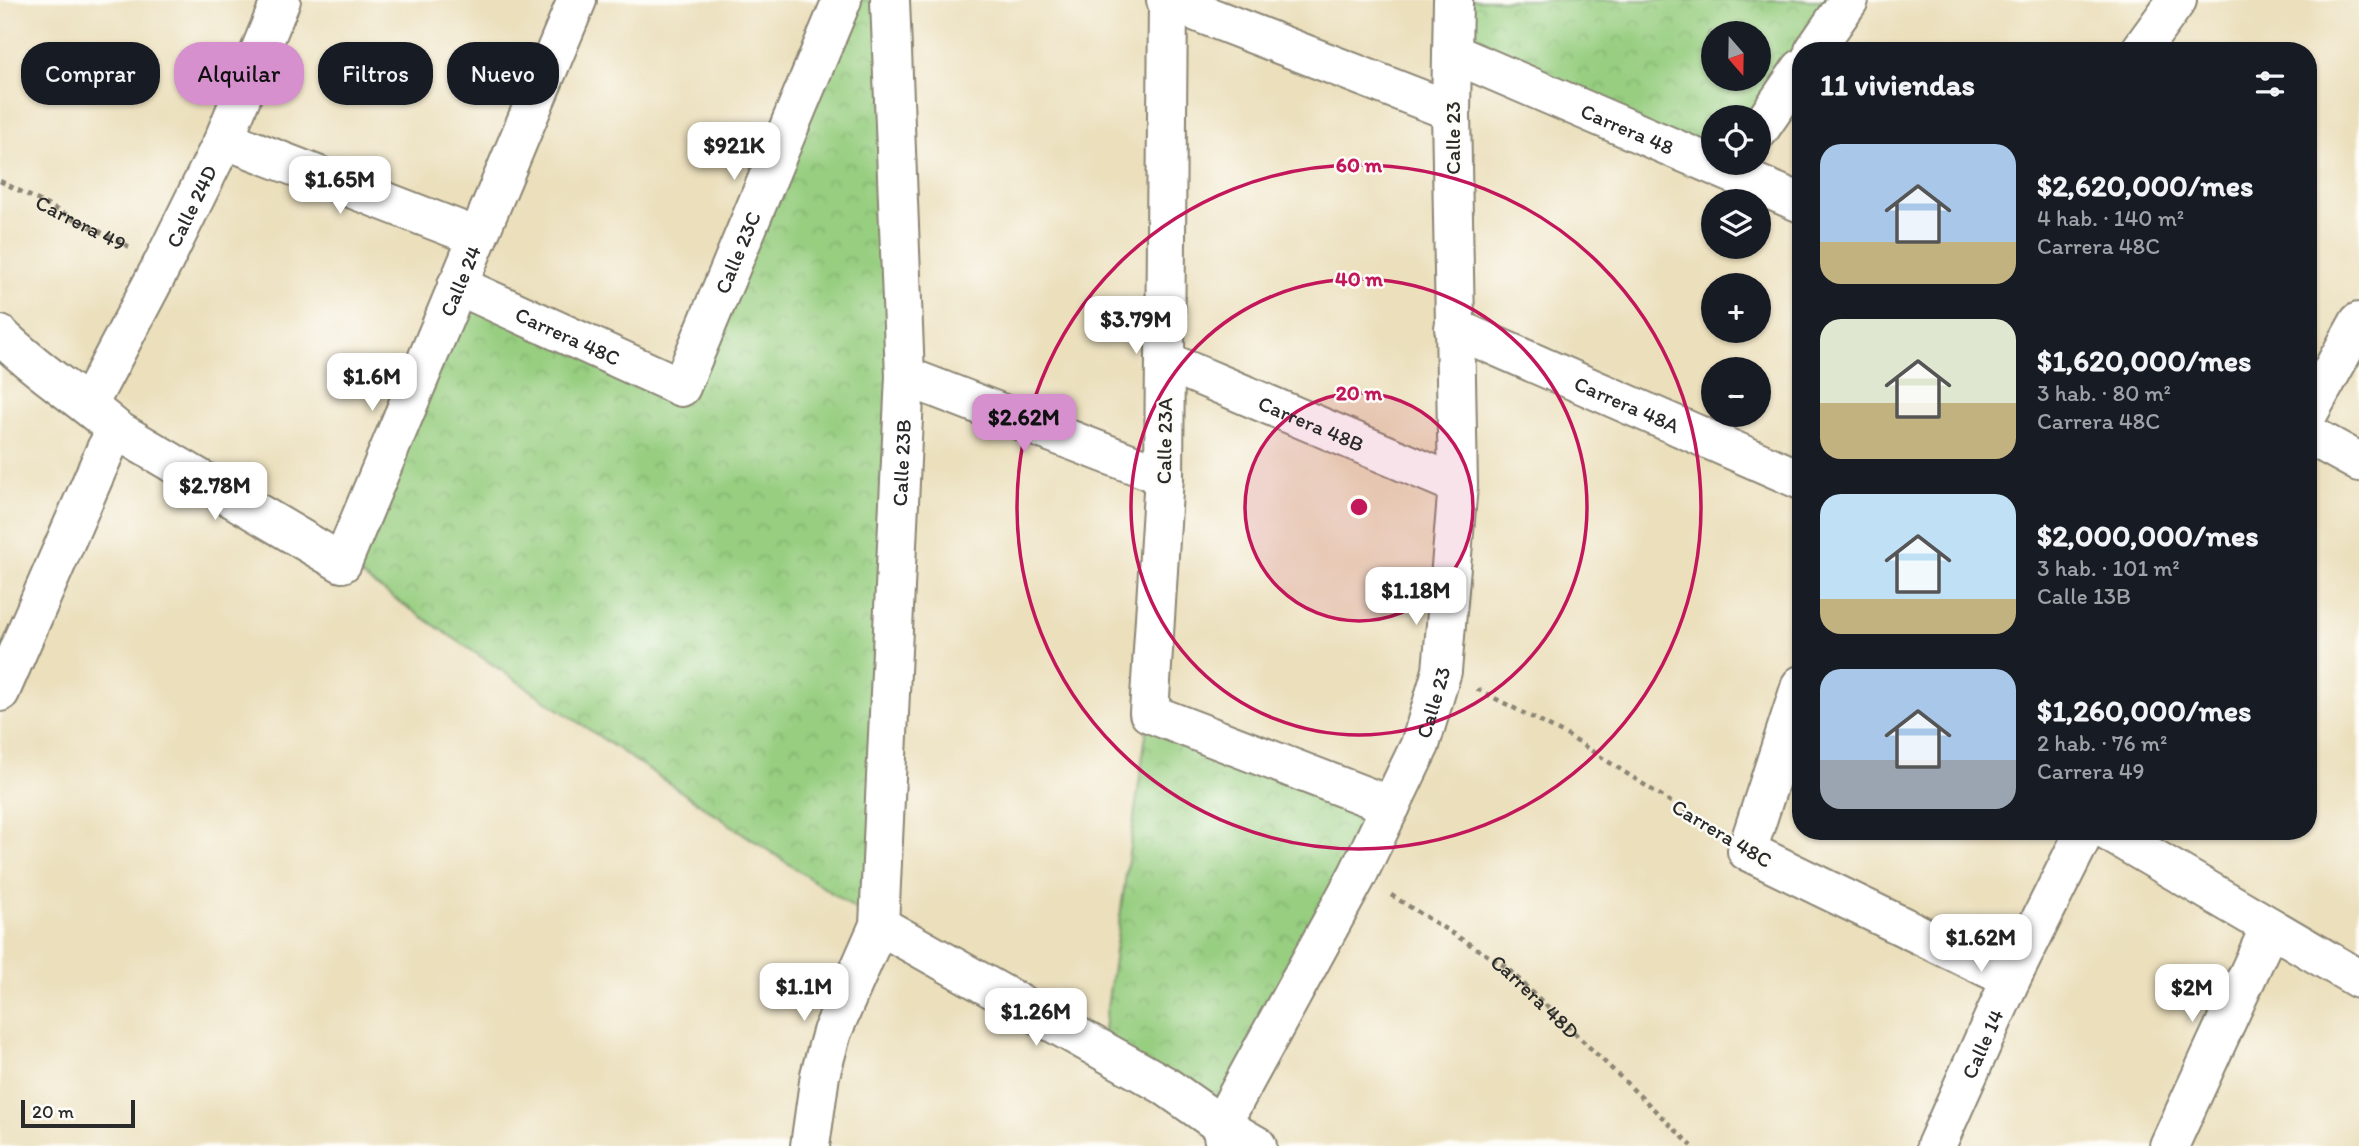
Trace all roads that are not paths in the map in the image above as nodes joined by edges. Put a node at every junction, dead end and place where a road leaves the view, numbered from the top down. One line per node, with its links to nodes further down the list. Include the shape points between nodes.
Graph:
1 (281, 0): 15 (street, Calle 24D)
2 (577, 0): 19 (street, Calle 24)
3 (842, 0): 26 (street, Calle 23C)
4 (890, 0): 25 (street, Calle 23B)
5 (1167, 0): 13 (street); 24 (street, Calle 23A)
6 (1453, 0): 11 (street, Calle 23)
7 (1849, 0): 9 (street)
8 (2177, 0): 10 (street)
9 (1820, 42)
10 (2147, 42)
11 (1452, 53): 13 (street, Calle 23); 16 (street, Carrera 48)
12 (1792, 82): 14 (street)
13 (1451, 111): 22 (street, Calle 23)
14 (1771, 113)
15 (224, 139): 19 (street); 28 (street, Calle 24D)
16 (1701, 155)
17 (1746, 175): 18 (street, Carrera 48)
18 (1792, 198)
19 (477, 237): 20 (street, Calle 24)
20 (457, 285): 26 (street, Carrera 48C); 29 (street, Calle 24, via 342,563)
21 (2359, 322): 27 (street)
22 (1454, 328): 33 (street, Carrera 48A); 34 (street, Calle 23)
23 (0, 335): 28 (street)
24 (1165, 360): 32 (street, Calle 23A); 34 (street, Carrera 48B)
25 (905, 376): 32 (street); 40 (street, Calle 23B)
26 (681, 387)
27 (2317, 398)
28 (88, 405): 29 (street)
29 (117, 430): 35 (street)
30 (2317, 439): 31 (street)
31 (2359, 462)
32 (1164, 476): 37 (street, Calle 23A, via 1149,713)
33 (1792, 476)
34 (1458, 485): 37 (street, Calle 23, via 1442,671 1420,745)
35 (0, 692)
36 (1792, 713): 42 (street, Carrera 48C, via 1747,851)
37 (1391, 806): 44 (street, Calle 23)
38 (2080, 840): 42 (street, Calle 14)
39 (2121, 840): 41 (street)
40 (879, 925): 44 (street, via 1164,1085); 45 (street, via 832,1032 820,1075)
41 (2270, 927): 43 (street); 48 (street)
42 (2011, 979): 47 (street, Calle 14)
43 (2359, 979)
44 (1223, 1136): 46 (street)
45 (810, 1146)
46 (1257, 1146)
47 (1936, 1146)
48 (2169, 1146)

